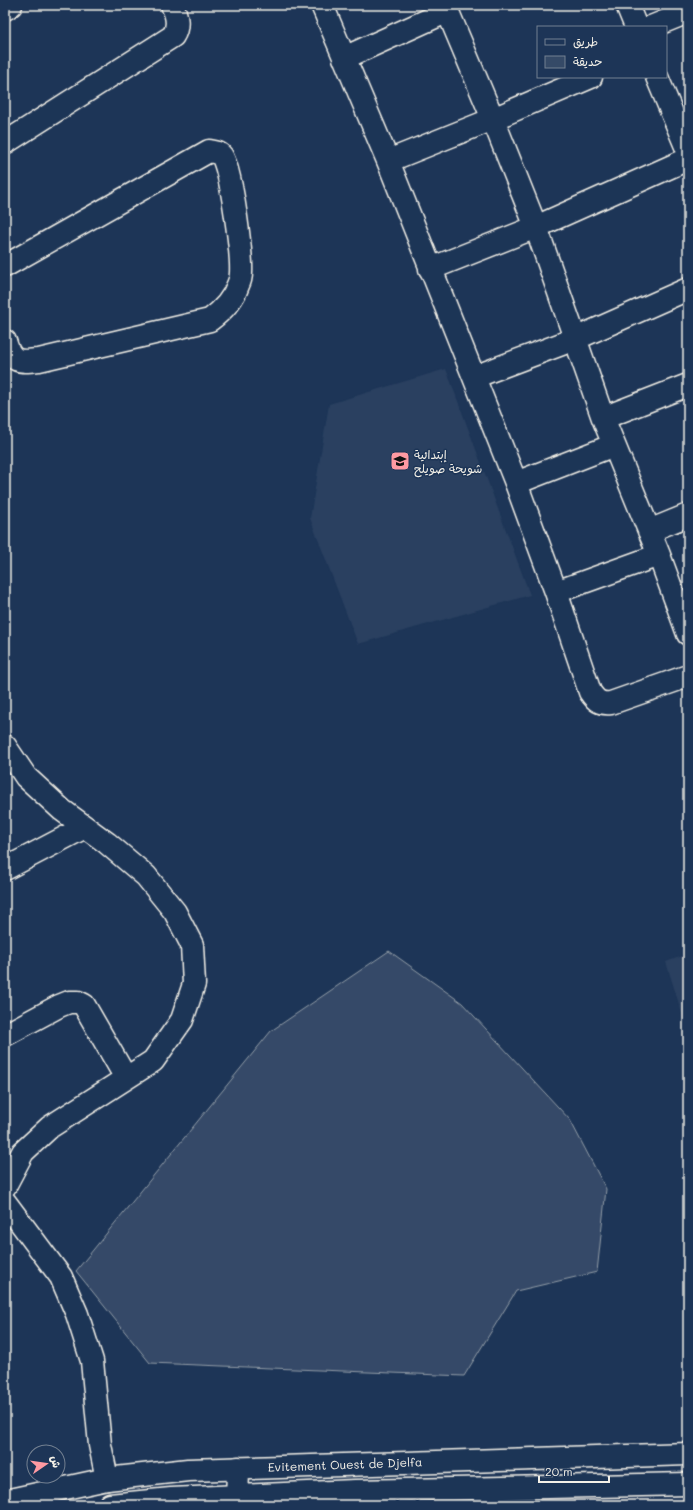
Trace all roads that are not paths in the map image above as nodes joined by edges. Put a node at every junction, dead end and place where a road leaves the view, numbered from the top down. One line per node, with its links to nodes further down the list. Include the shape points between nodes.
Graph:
1 (11, 5): 6 (main road)
2 (172, 5): 14 (main road, via 177,20 177,31 173,36)
3 (322, 5): 10 (main road)
4 (627, 5): 8 (main road)
5 (447, 8): 10 (main road); 13 (main road)
6 (5, 9)
7 (688, 12): 9 (main road)
8 (636, 26)
9 (653, 26)
10 (344, 58): 17 (main road)
11 (589, 78): 13 (main road)
12 (657, 78): 15 (main road)
13 (493, 119): 17 (main road); 18 (main road)
14 (5, 143)
15 (688, 151)
16 (688, 159): 18 (main road)
17 (388, 162): 20 (main road)
18 (536, 227): 20 (main road); 22 (main road)
19 (5, 266): 23 (main road, via 209,151 221,155 226,165 237,223 241,273 232,298 210,320 39,360 16,360 10,355)
20 (430, 269): 24 (main road)
21 (688, 289): 22 (main road)
22 (575, 339): 24 (main road); 26 (main road)
23 (5, 341)
24 (474, 377): 28 (main road)
25 (688, 385): 26 (main road)
26 (603, 418): 27 (main road)
27 (614, 445): 28 (main road); 30 (main road)
28 (516, 483): 32 (main road)
29 (688, 515): 30 (main road)
30 (649, 531): 31 (main road)
31 (659, 555): 32 (main road); 33 (main road)
32 (556, 592): 34 (main road, via 595,700 603,704 611,703)
33 (688, 634)
34 (688, 676)
35 (5, 746): 36 (main road, via 26,777)
36 (85, 827): 37 (main road); 39 (main road, via 146,876 175,912 192,945 194,984 182,1020 152,1061)
37 (5, 869)
38 (5, 1035): 39 (main road, via 59,1006 78,1002 84,1005)
39 (126, 1078): 40 (main road, via 50,1126 23,1152)
40 (5, 1186)
41 (5, 1202): 44 (main road, via 62,1277 77,1314 92,1361 100,1445)
42 (688, 1454): 43 (main road, Evitement Ouest de Djelfa)
43 (238, 1468): 44 (main road, Evitement Ouest de Djelfa, via 188,1470); 47 (main road)
44 (107, 1480): 46 (main road, Evitement Ouest de Djelfa)
45 (688, 1484): 47 (main road, via 354,1491)
46 (5, 1501)
47 (237, 1501): 48 (main road, via 171,1500)
48 (110, 1505)

